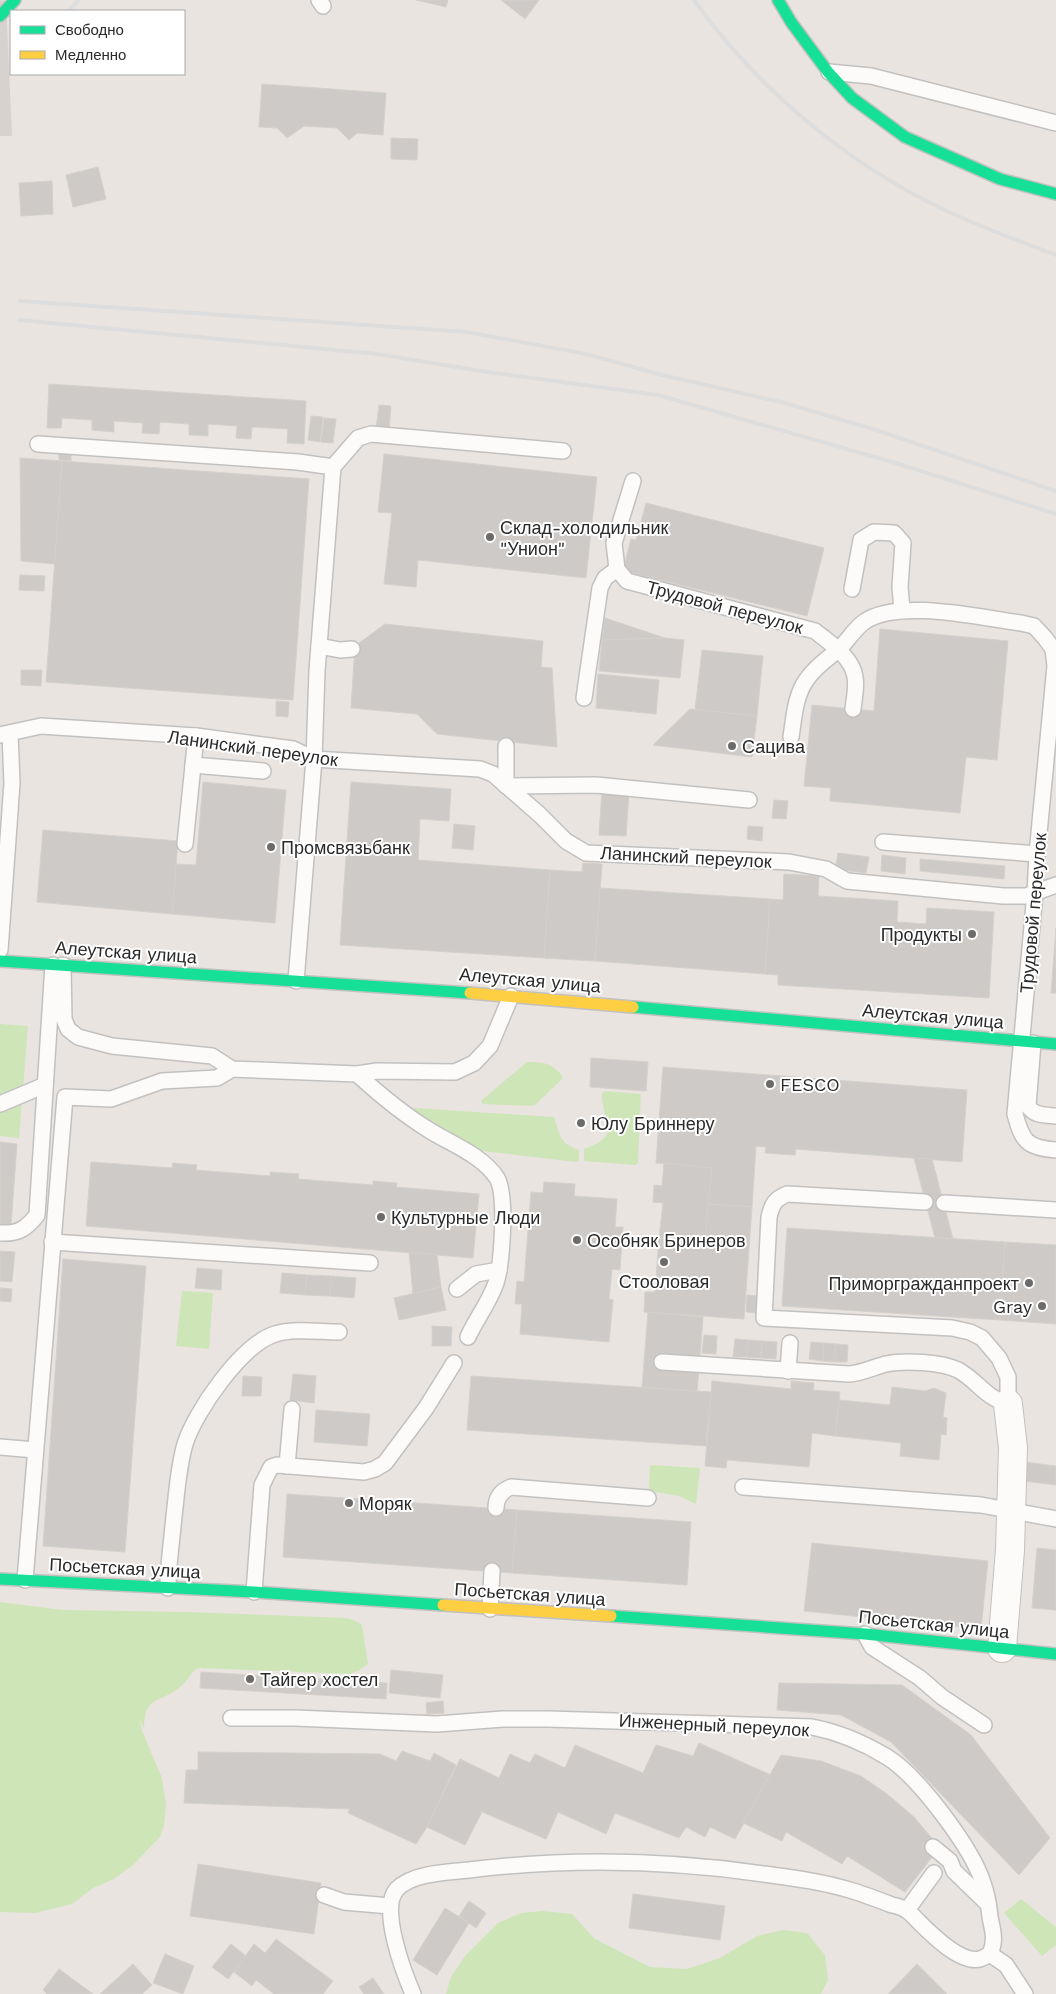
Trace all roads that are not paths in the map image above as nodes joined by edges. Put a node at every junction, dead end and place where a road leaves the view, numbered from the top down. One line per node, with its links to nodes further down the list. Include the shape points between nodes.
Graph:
1 (15, 0): 3 (street)
2 (778, 0): 4 (street)
3 (0, 16)
4 (828, 72): 5 (lane, via 871,76); 6 (street, via 852,98 905,137 1000,179)
5 (1056, 124)
6 (1056, 194)
7 (38, 444): 9 (lane)
8 (563, 451): 9 (lane, via 371,434 358,438)
9 (333, 467): 14 (lane)
10 (633, 481): 11 (lane, via 614,543)
11 (617, 569): 16 (lane, Трудовой переулок, via 627,581 815,631); 17 (lane, via 605,578 600,588)
12 (852, 588): 13 (lane, via 861,540 874,532 894,533 903,543)
13 (902, 610): 16 (lane, Трудовой переулок, via 863,622); 24 (lane, Трудовой переулок, via 1034,626 1053,649)
14 (319, 646): 15 (lane); 23 (lane)
15 (352, 649)
16 (838, 650): 18 (lane, via 852,665 855,676); 21 (lane, via 806,679 795,710)
17 (584, 698)
18 (852, 709)
19 (5, 734): 20 (lane, Ланинский переулок, via 41,726); 34 (lane, via 12,783)
20 (196, 736): 23 (lane, Ланинский переулок, via 293,749); 25 (lane)
21 (792, 737)
22 (506, 746): 27 (lane)
23 (314, 759): 27 (lane, Ланинский переулок, via 480,769 493,774); 37 (lane)
24 (1051, 761): 31 (lane, Трудовой переулок)
25 (193, 765): 26 (lane); 30 (lane)
26 (263, 771)
27 (506, 786): 28 (lane, via 596,785); 33 (lane, Ланинский переулок, via 566,842 586,853 789,862 826,869 847,880 1003,896)
28 (749, 800)
29 (883, 842): 31 (lane)
30 (185, 844)
31 (1036, 854): 33 (lane, Трудовой переулок)
32 (1056, 885): 33 (lane, Ланинский переулок)
33 (1036, 893): 39 (lane, Трудовой переулок)
34 (0, 950)
35 (0, 961): 36 (street, Алеутская улица)
36 (58, 965): 37 (street, Алеутская улица); 41 (lane, via 64,1019 72,1034 112,1046 212,1056); 43 (lane)
37 (296, 981): 38 (street, Алеутская улица)
38 (511, 996): 39 (street, Алеутская улица); 42 (lane, via 490,1046 474,1063 455,1072 377,1071)
39 (1027, 1042): 40 (street, Алеутская улица); 45 (lane, via 1028,1106 1039,1114); 46 (lane, Трудовой переулок, via 1015,1114 1021,1136 1030,1144)
40 (1056, 1044)
41 (232, 1069): 42 (lane); 51 (lane, via 217,1078 162,1081 111,1099 65,1098)
42 (357, 1074): 53 (lane, via 383,1098 421,1125 472,1155 497,1179 503,1208)
43 (45, 1085): 44 (lane); 50 (lane, via 37,1215 26,1228 12,1234)
44 (0, 1104)
45 (1056, 1116)
46 (1056, 1150)
47 (925, 1202): 61 (lane, via 788,1194 777,1198 769,1216 764,1318 952,1328 970,1332 982,1338 1000,1358 1008,1377)
48 (944, 1203): 49 (lane)
49 (1056, 1210)
50 (0, 1233)
51 (52, 1242): 52 (lane); 64 (lane)
52 (370, 1263)
53 (499, 1270): 54 (lane, via 476,1274); 56 (lane, via 492,1294)
54 (457, 1289)
55 (340, 1332): 74 (lane, via 275,1334 243,1356 226,1374 186,1443 179,1471)
56 (468, 1337)
57 (790, 1343): 60 (lane)
58 (662, 1362): 60 (lane)
59 (454, 1364): 65 (lane, via 426,1408 385,1463 376,1469 364,1472)
60 (788, 1371): 61 (lane, via 858,1374 888,1364 914,1362 952,1367 971,1377 985,1394)
61 (1008, 1404): 69 (street, via 1013,1448)
62 (292, 1409): 65 (lane)
63 (0, 1447): 64 (lane)
64 (35, 1450): 73 (lane)
65 (286, 1466): 75 (lane, via 271,1467 262,1486)
66 (743, 1487): 69 (lane)
67 (648, 1498): 68 (lane, via 511,1487 500,1494)
68 (496, 1508)
69 (1010, 1511): 70 (lane); 78 (street)
70 (1056, 1519)
71 (492, 1571): 76 (lane)
72 (0, 1579): 73 (street, Посьетская улица)
73 (25, 1580): 74 (street, Посьетская улица)
74 (168, 1588): 75 (street, Посьетская улица)
75 (254, 1592): 76 (street, Посьетская улица)
76 (490, 1609): 77 (street, Посьетская улица)
77 (865, 1634): 78 (street, Посьетская улица); 81 (lane, via 872,1647)
78 (1002, 1648): 79 (street, Посьетская улица)
79 (1056, 1654)
80 (231, 1718): 85 (lane, Инженерный переулок, via 437,1724 566,1719 812,1727 836,1732 887,1757 915,1782 973,1861 984,1884)
81 (984, 1725)
82 (933, 1846): 85 (lane)
83 (934, 1873): 87 (lane)
84 (324, 1895): 86 (lane, via 344,1902)
85 (988, 1904): 88 (lane, Инженерный переулок, via 994,1943)
86 (390, 1906): 87 (lane, via 396,1890 407,1881 431,1874 509,1865 608,1862 720,1868 811,1880 852,1890); 89 (lane, via 403,1970)
87 (907, 1910): 88 (lane, via 952,1951 978,1960)
88 (990, 1954): 90 (lane, via 1006,1965)
89 (413, 1994)
90 (1025, 1994)

